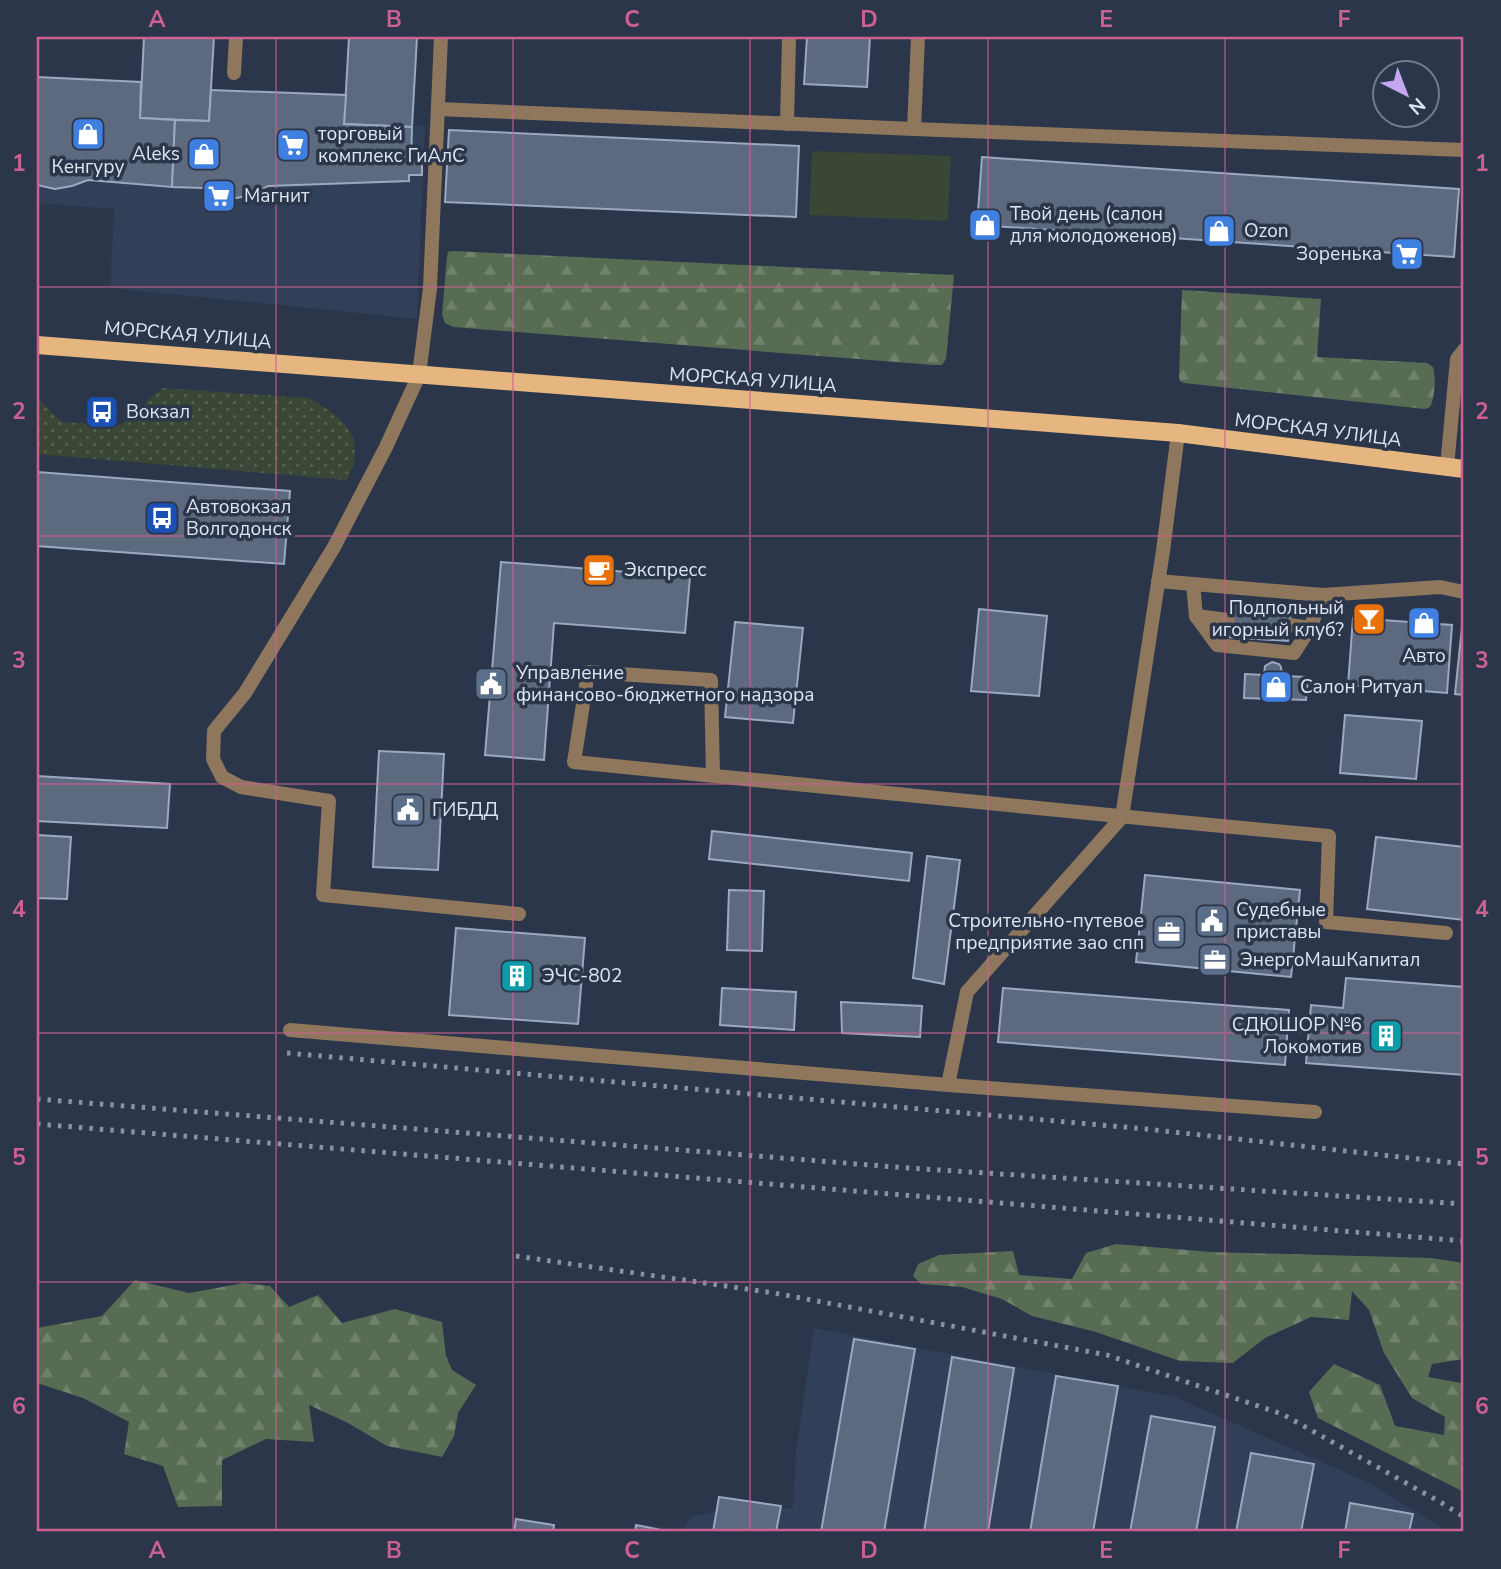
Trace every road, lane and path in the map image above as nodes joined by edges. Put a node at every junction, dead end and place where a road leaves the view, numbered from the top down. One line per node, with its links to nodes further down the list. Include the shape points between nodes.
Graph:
1 (236, 37): 5 (street)
2 (441, 37): 6 (street)
3 (789, 37): 7 (street)
4 (918, 37): 8 (street)
5 (234, 73)
6 (438, 109): 7 (street); 12 (street, via 430,288)
7 (787, 124): 8 (street)
8 (914, 130): 9 (street)
9 (1464, 150)
10 (37, 345): 12 (main road, МОРСКАЯ УЛИЦА)
11 (1464, 350): 14 (street, via 1457,359)
12 (419, 375): 13 (main road, МОРСКАЯ УЛИЦА); 25 (street, via 334,547 245,692 214,731 213,760 222,777 241,787 329,801 323,895)
13 (1178, 433): 14 (main road, МОРСКАЯ УЛИЦА); 15 (street)
14 (1456, 468)
15 (1158, 581): 16 (street); 24 (street)
16 (1193, 584): 18 (street); 19 (street)
17 (1464, 592): 18 (street, via 1440,587)
18 (1323, 595): 22 (street)
19 (1196, 616): 20 (street); 22 (street, via 1217,645 1294,653)
20 (1228, 620)
21 (1290, 625): 22 (street)
22 (1310, 628)
23 (713, 776): 23 (street, via 574,762 589,671 710,680); 24 (street)
24 (1122, 817): 26 (street, via 1329,836 1326,922); 28 (street, via 967,992)
25 (519, 914)
26 (1446, 933)
27 (290, 1030): 28 (street)
28 (948, 1085): 29 (street)
29 (1315, 1112)

